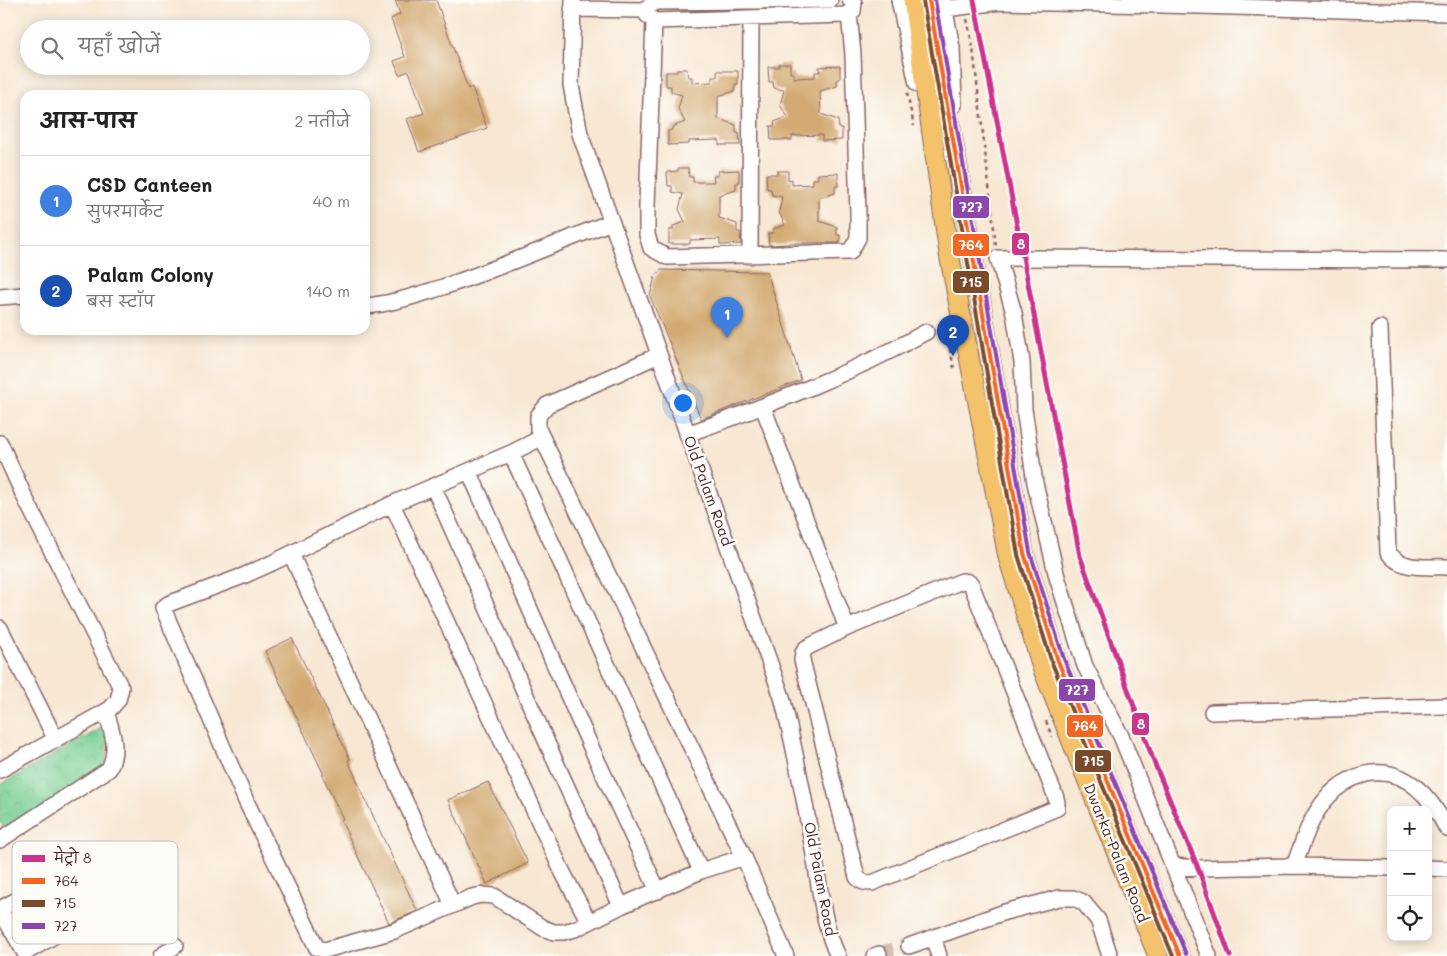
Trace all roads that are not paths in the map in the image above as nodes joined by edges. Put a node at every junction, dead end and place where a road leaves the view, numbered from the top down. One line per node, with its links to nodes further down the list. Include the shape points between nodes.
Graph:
1 (828, 0): 4 (street)
2 (899, 0): 15 (street)
3 (913, 0): 13 (main road)
4 (731, 1): 10 (street, via 656,2)
5 (1052, 2): 6 (street); 8 (street)
6 (939, 3): 13 (main road); 14 (street, via 952,48)
7 (572, 4): 10 (street); 16 (street, Old Palam Road, via 571,85 580,134)
8 (1260, 4): 11 (street)
9 (850, 7): 12 (street); 17 (street, via 858,238 850,252)
10 (638, 10): 12 (street); 17 (street, via 647,235 651,248 667,257)
11 (1447, 13)
12 (752, 19): 17 (street)
13 (937, 102): 14 (main road, Dwarka-Palam Road); 15 (main road, Dwarka-Palam Road)
14 (956, 161): 70 (main road, Dwarka-Palam Road, via 1024,553 1058,661)
15 (937, 168): 69 (main road, Dwarka-Palam Road, via 949,254 1008,557 1042,667)
16 (610, 218): 21 (street, via 490,264); 22 (street, via 492,271 408,298); 25 (street, Old Palam Road)
17 (750, 256)
18 (1447, 260): 46 (street, via 998,258 1014,313 1034,473 1057,577 1085,666 1120,736)
19 (20, 295): 20 (street)
20 (0, 297)
21 (370, 299)
22 (370, 305)
23 (1380, 328): 35 (street, via 1388,552 1401,564)
24 (926, 332): 26 (street, via 885,355)
25 (659, 355): 27 (street, Old Palam Road); 28 (street, via 547,405 541,410 537,422)
26 (763, 407): 27 (street); 37 (street)
27 (687, 434): 66 (street, Old Palam Road, via 782,696 822,900)
28 (541, 438): 30 (street); 45 (street)
29 (0, 443): 39 (street, via 119,680 121,693)
30 (511, 453): 31 (street); 51 (street)
31 (469, 471): 32 (street); 52 (street)
32 (433, 486): 33 (street); 55 (street)
33 (392, 504): 34 (street); 57 (street, via 563,873)
34 (291, 554): 54 (street); 54 (street, via 163,608 246,801 314,944 321,950 394,931)
35 (1447, 567)
36 (0, 628): 41 (street)
37 (847, 628): 37 (street, via 962,581 971,584 1058,802 1057,808 872,883 860,881 802,660 806,648)
38 (1447, 706): 40 (street)
39 (106, 712): 41 (street); 44 (street, via 114,739 109,769)
40 (1212, 712)
41 (56, 740): 42 (street)
42 (0, 770)
43 (1447, 829): 47 (street, via 1437,809 1400,776 1379,771 1356,776 1340,785 1311,820)
44 (0, 840)
45 (744, 857): 51 (street); 65 (street)
46 (1173, 866): 47 (street); 71 (street)
47 (1294, 866): 48 (street)
48 (1387, 868)
49 (1432, 868): 50 (street)
50 (1447, 869)
51 (702, 871): 52 (street)
52 (658, 891): 55 (street)
53 (12, 903): 56 (street)
54 (453, 905): 57 (street, via 472,897 494,896 529,921 554,932 575,929)
55 (621, 906): 57 (street)
56 (0, 910): 58 (street)
57 (589, 922)
58 (12, 930)
59 (933, 937): 63 (street); 67 (street); 68 (street, via 1005,912 1059,898 1073,898 1083,902 1098,920)
60 (20, 944): 61 (street, via 25,952)
61 (39, 944)
62 (175, 946): 64 (street)
63 (908, 946)
64 (161, 956)
65 (786, 956)
66 (838, 956)
67 (939, 956)
68 (1110, 956)
69 (1158, 956)
70 (1180, 956)
71 (1209, 956)

